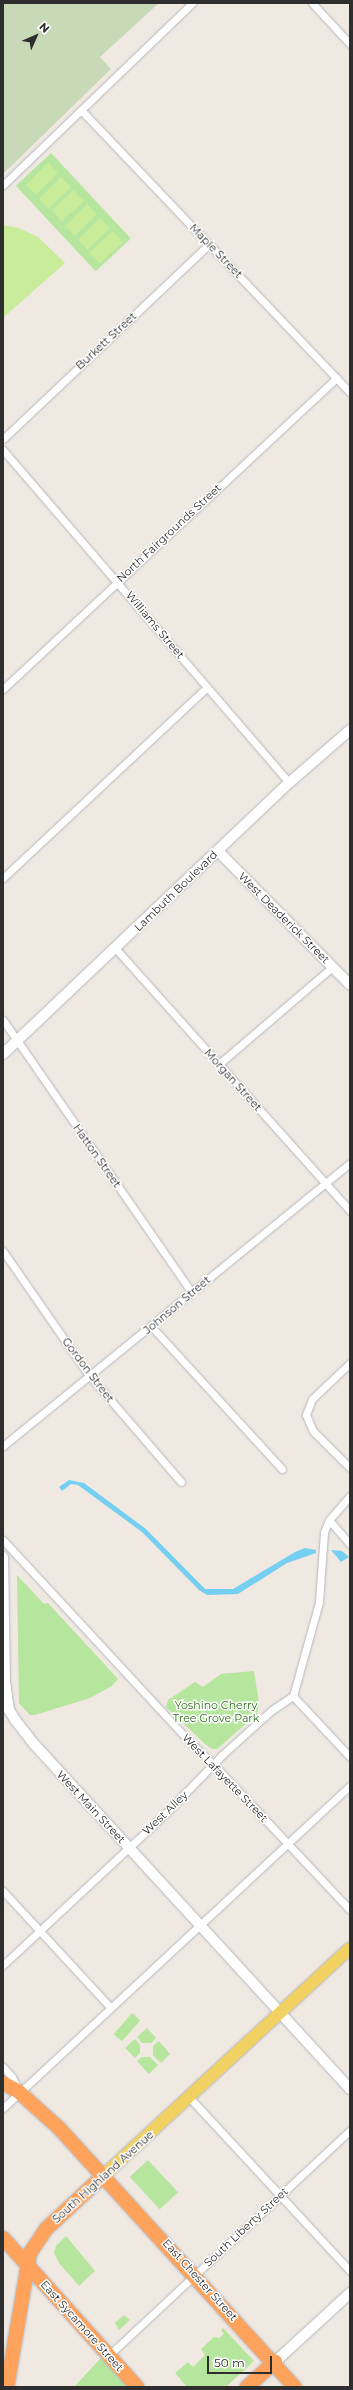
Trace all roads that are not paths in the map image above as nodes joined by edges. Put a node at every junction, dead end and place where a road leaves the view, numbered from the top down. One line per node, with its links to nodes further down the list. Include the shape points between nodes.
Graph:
1 (192, 3): 4 (street)
2 (312, 3): 3 (street)
3 (350, 44)
4 (81, 110): 5 (street); 6 (street, Maple Street)
5 (3, 185)
6 (209, 244): 7 (street, Maple Street); 9 (street, Burkett Street)
7 (336, 378): 8 (street, Maple Street); 11 (street, North Fairgrounds Street)
8 (350, 392)
9 (3, 439)
10 (3, 450): 11 (street, Williams Street)
11 (117, 580): 12 (street, Williams Street); 13 (street, North Fairgrounds Street)
12 (207, 687): 15 (street, Williams Street); 17 (street)
13 (3, 689)
14 (350, 730): 15 (street, Lambuth Boulevard)
15 (289, 783): 16 (street, Lambuth Boulevard)
16 (218, 851): 18 (street, Lambuth Boulevard); 19 (street, West Deaderick Street)
17 (3, 878)
18 (116, 949): 22 (street, Lambuth Boulevard); 24 (street, Morgan Street)
19 (332, 966): 20 (street, West Deaderick Street); 24 (street)
20 (350, 985)
21 (3, 1020): 22 (street, Hatton Street)
22 (18, 1040): 23 (street, Lambuth Boulevard); 29 (street, Hatton Street)
23 (3, 1054)
24 (219, 1064): 26 (street, Morgan Street)
25 (350, 1163): 26 (street, Johnson Street)
26 (325, 1183): 27 (street, Morgan Street); 29 (street, Johnson Street)
27 (350, 1211)
28 (3, 1251): 32 (street, Gordon Street)
29 (191, 1292): 30 (street, Johnson Street)
30 (151, 1326): 32 (street, Johnson Street); 34 (street)
31 (350, 1363): 35 (street, via 312,1399 306,1415 313,1431)
32 (90, 1375): 33 (street, Johnson Street); 36 (street, Gordon Street)
33 (3, 1446)
34 (282, 1468)
35 (350, 1468)
36 (181, 1482)
37 (350, 1496): 38 (street)
38 (329, 1520): 40 (street); 42 (street, via 324,1536 319,1602)
39 (3, 1540): 45 (street, West Lafayette Street)
40 (350, 1544)
41 (3, 1557): 43 (street, West Main Street)
42 (293, 1696): 44 (street); 45 (street, West Alley, via 272,1710)
43 (6, 1710): 48 (street, West Main Street)
44 (350, 1757)
45 (213, 1764): 47 (street, West Lafayette Street); 48 (street, West Alley)
46 (350, 1786): 47 (street)
47 (288, 1844): 50 (street, West Lafayette Street); 51 (street)
48 (129, 1847): 51 (street, West Main Street); 52 (street, West Alley)
49 (3, 1891): 52 (street)
50 (350, 1910)
51 (201, 1924): 55 (street); 56 (street, West Main Street)
52 (40, 1931): 54 (street, West Alley); 55 (street)
53 (350, 1948): 56 (main road, South Highland Avenue)
54 (3, 1965)
55 (110, 2006): 60 (street)
56 (281, 2012): 59 (street, West Main Street); 61 (main road, South Highland Avenue)
57 (3, 2067): 60 (street)
58 (3, 2083): 60 (highway, East Chester Street)
59 (350, 2089)
60 (20, 2092): 62 (street); 64 (highway, East Chester Street, via 59,2128)
61 (189, 2097): 64 (main road, South Highland Avenue); 65 (street)
62 (3, 2108)
63 (350, 2130): 65 (street, South Liberty Street)
64 (103, 2176): 67 (highway, South Highland Avenue, via 46,2229 36,2242); 69 (highway, East Chester Street)
65 (280, 2196): 68 (street); 69 (street, South Liberty Street)
66 (3, 2238): 67 (highway, East Sycamore Street)
67 (28, 2265): 71 (highway, East Sycamore Street); 74 (highway, South Highland Avenue)
68 (350, 2271)
69 (195, 2274): 71 (street, South Liberty Street); 72 (highway, East Chester Street)
70 (350, 2293): 72 (street)
71 (108, 2356): 75 (highway, East Sycamore Street)
72 (275, 2362): 73 (highway, East Chester Street); 76 (highway)
73 (295, 2386)
74 (7, 2387)
75 (137, 2387)
76 (247, 2387)

